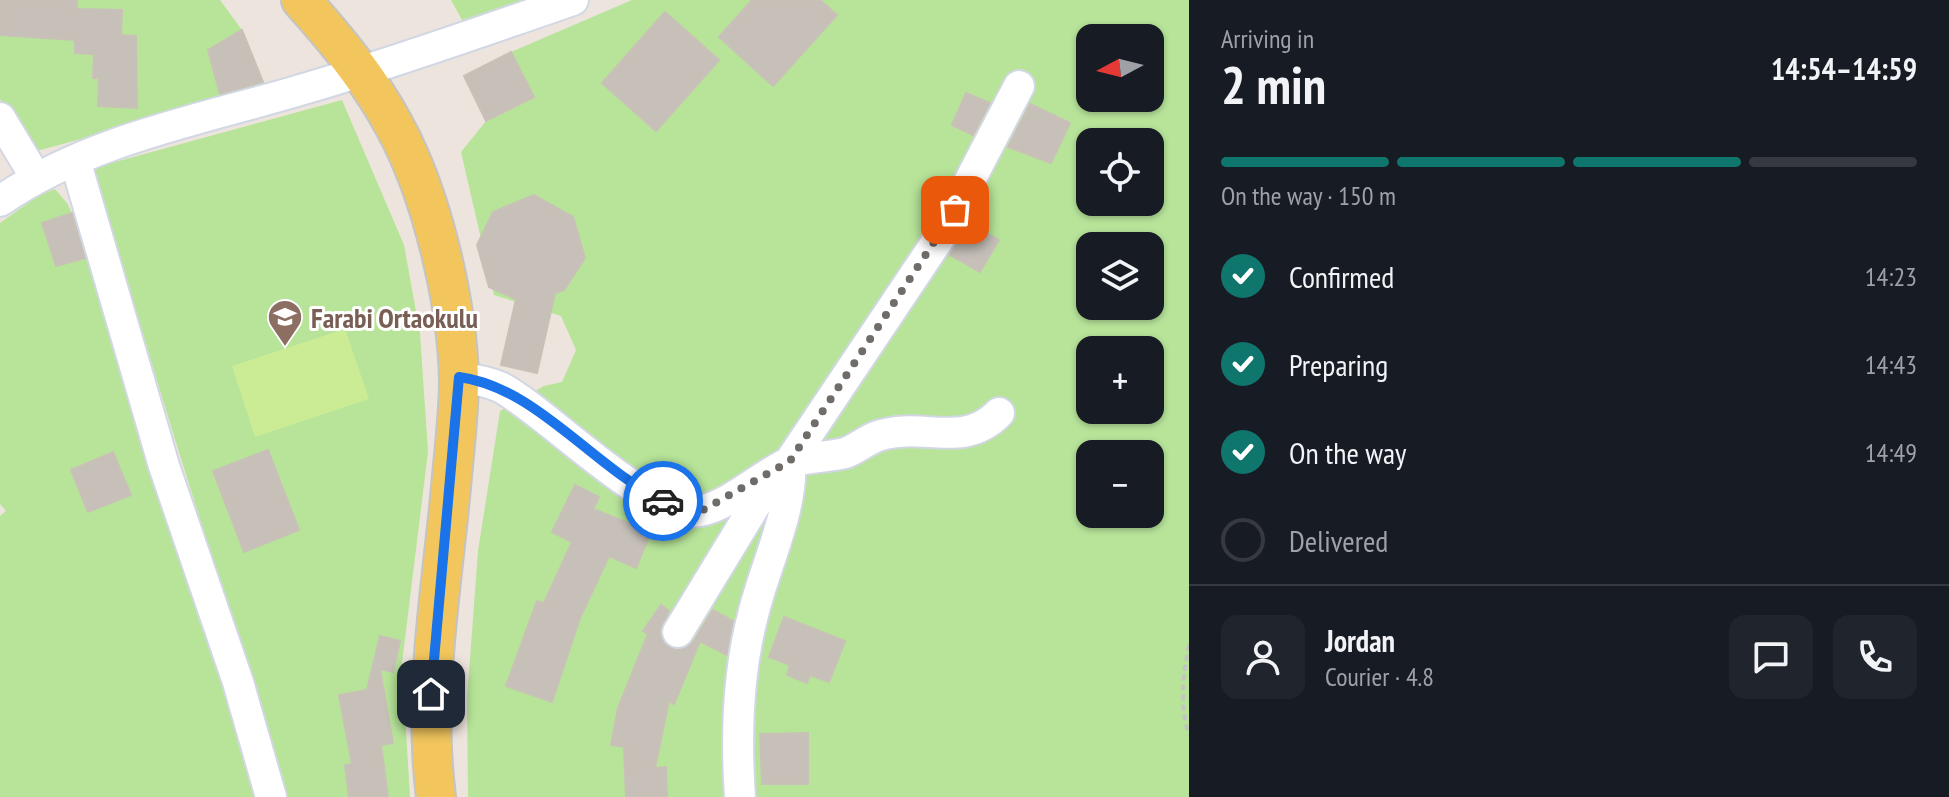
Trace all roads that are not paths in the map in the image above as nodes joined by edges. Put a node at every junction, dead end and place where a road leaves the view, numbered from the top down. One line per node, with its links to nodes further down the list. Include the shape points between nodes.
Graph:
1 (301, 0): 4 (main road)
2 (324, 0): 4 (main road)
3 (573, 0): 4 (street)
4 (369, 69): 7 (street); 10 (main road, via 437,239)
5 (1019, 86): 12 (street, via 942,234)
6 (0, 118): 8 (street)
7 (75, 160): 8 (street); 14 (street, via 164,466)
8 (36, 178): 9 (street)
9 (0, 201)
10 (465, 378): 12 (street, via 500,388 526,403 600,462 682,510 701,511); 15 (main road, via 432,647); 16 (main road, via 469,461 452,617 448,742)
11 (999, 413): 12 (street, via 972,433 879,436 850,451)
12 (790, 461): 13 (street, via 765,489); 17 (street, via 788,495 752,618 737,752)
13 (678, 632)
14 (271, 797)
15 (436, 797)
16 (455, 797)
17 (740, 797)

